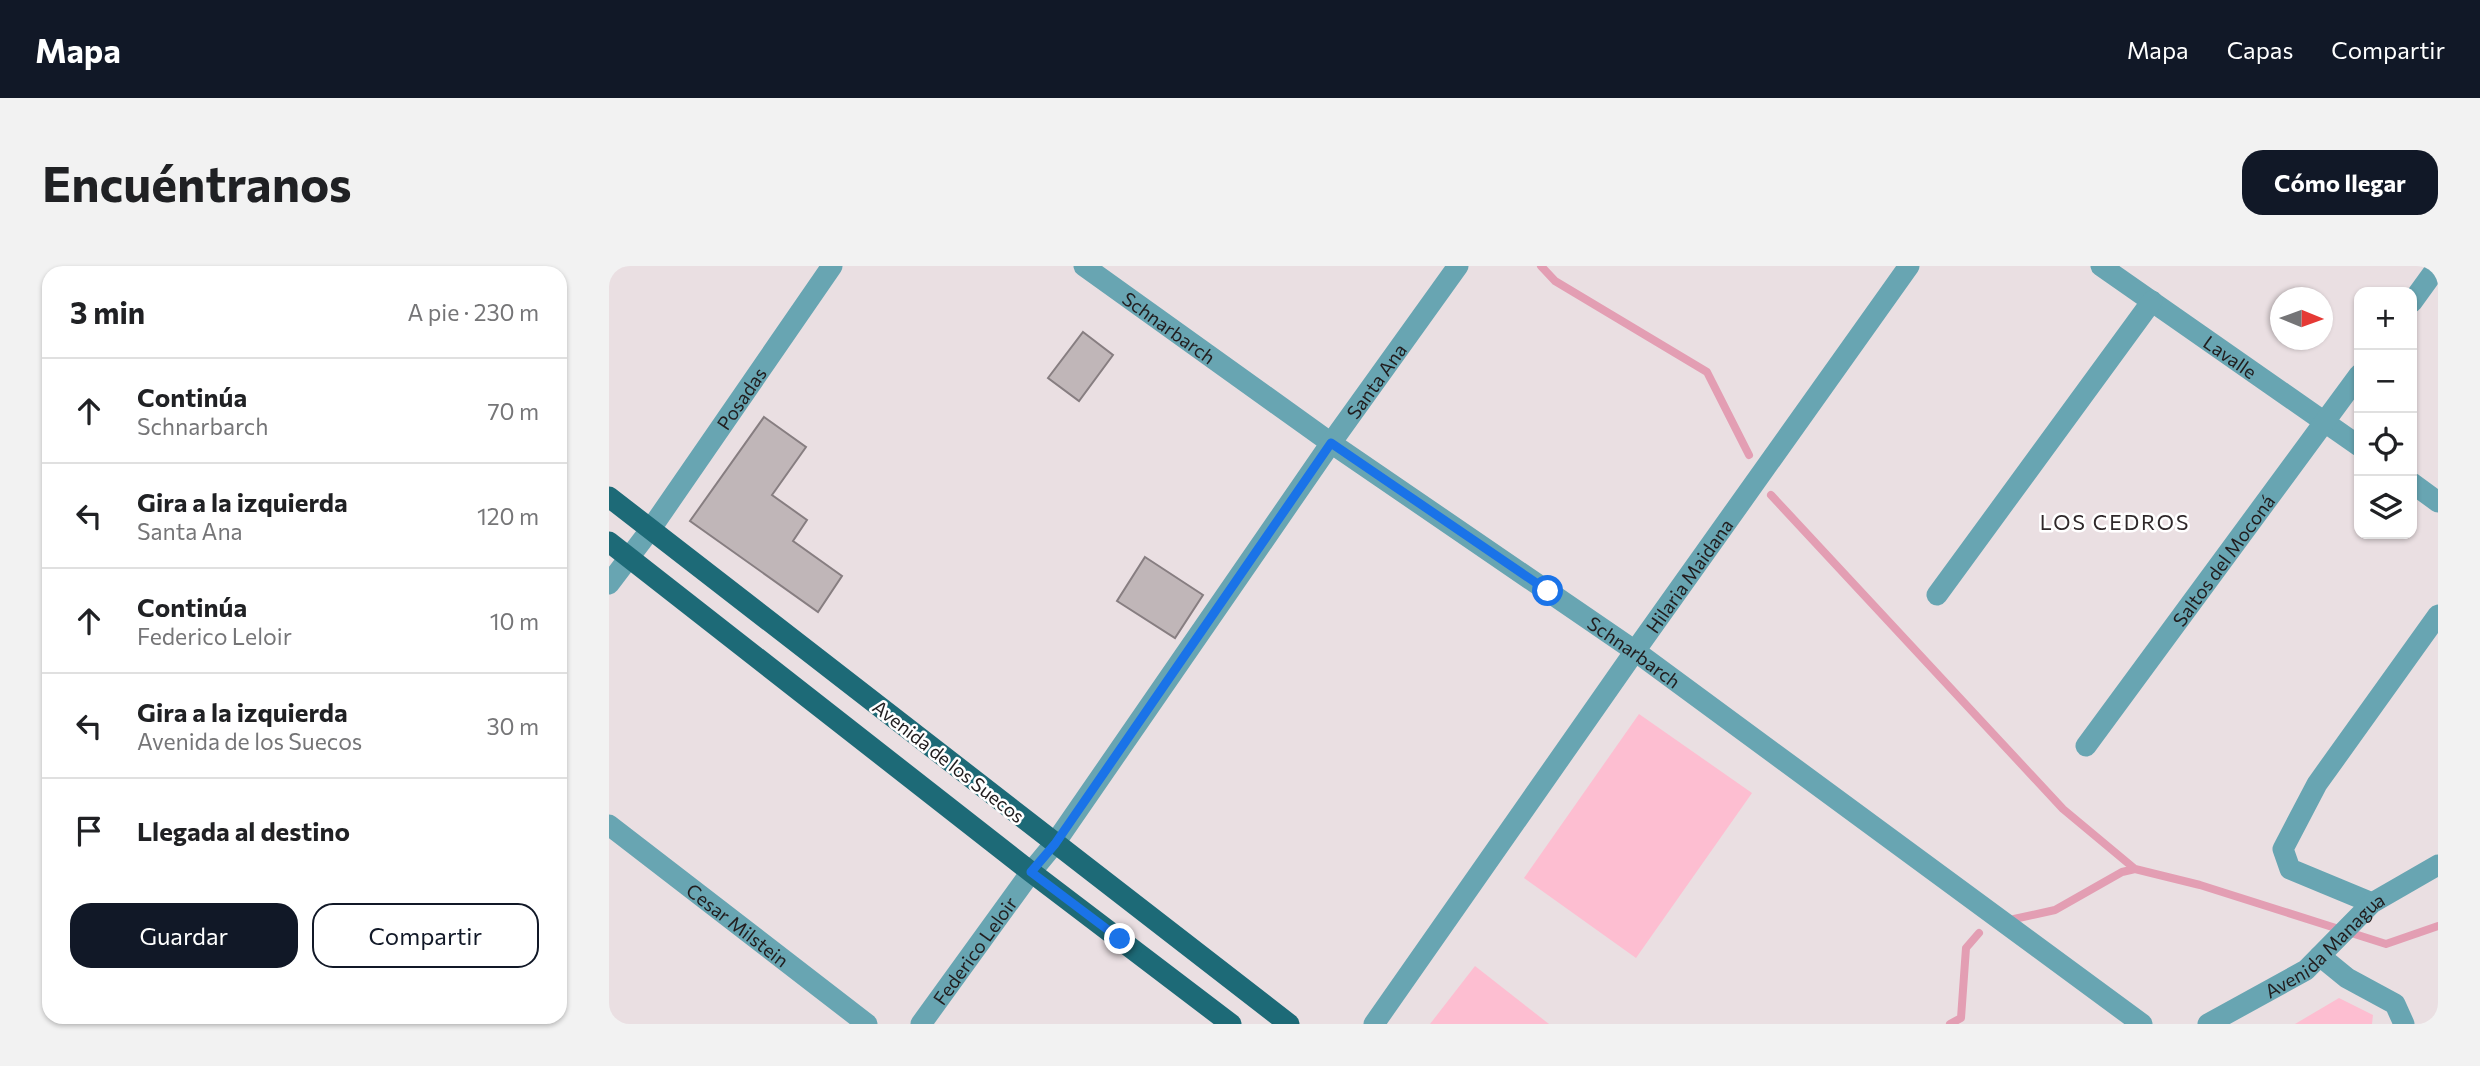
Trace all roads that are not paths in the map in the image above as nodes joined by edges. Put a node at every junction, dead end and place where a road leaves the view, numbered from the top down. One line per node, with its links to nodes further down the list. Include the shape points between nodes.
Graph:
1 (832, 266): 16 (street, Posadas)
2 (1084, 266): 12 (street, Schnarbarch)
3 (1458, 266): 12 (street, Santa Ana)
4 (1909, 266): 22 (street, Hilaria Maidana)
5 (2101, 266): 8 (street, Lavalle)
6 (2438, 266): 7 (street)
7 (2417, 295)
8 (2152, 301): 10 (street, Lavalle); 20 (street)
9 (2354, 382): 10 (street, Saltos del Moconá)
10 (2325, 422): 11 (street, Lavalle); 23 (street, Saltos del Moconá)
11 (2354, 442)
12 (1331, 443): 22 (street, Schnarbarch); 25 (street, Santa Ana)
13 (2417, 487): 15 (street)
14 (609, 497): 16 (main road, Avenida de los Suecos)
15 (2438, 502)
16 (650, 530): 18 (street, Posadas); 25 (main road, Avenida de los Suecos)
17 (609, 542): 18 (main road, Avenida de los Suecos)
18 (629, 558): 19 (street, Posadas); 27 (main road, Avenida de los Suecos)
19 (609, 584)
20 (1937, 595)
21 (2438, 615): 28 (street, via 2317,784 2283,849 2290,869)
22 (1635, 650): 34 (street, Hilaria Maidana); 35 (street, Schnarbarch)
23 (2086, 746)
24 (609, 825): 30 (street, Cesar Milstein)
25 (1055, 844): 27 (street, Federico Leloir); 33 (main road, Avenida de los Suecos)
26 (2438, 865): 28 (street, Avenida Managua)
27 (1031, 872): 31 (street, Federico Leloir); 32 (main road, Avenida de los Suecos)
28 (2372, 903): 29 (street, Avenida Managua)
29 (2325, 951): 36 (street, Avenida Managua, via 2306,970); 37 (street, via 2347,978 2395,1004)
30 (867, 1024)
31 (921, 1024)
32 (1231, 1024)
33 (1289, 1024)
34 (1374, 1024)
35 (2142, 1024)
36 (2208, 1024)
37 (2404, 1024)

